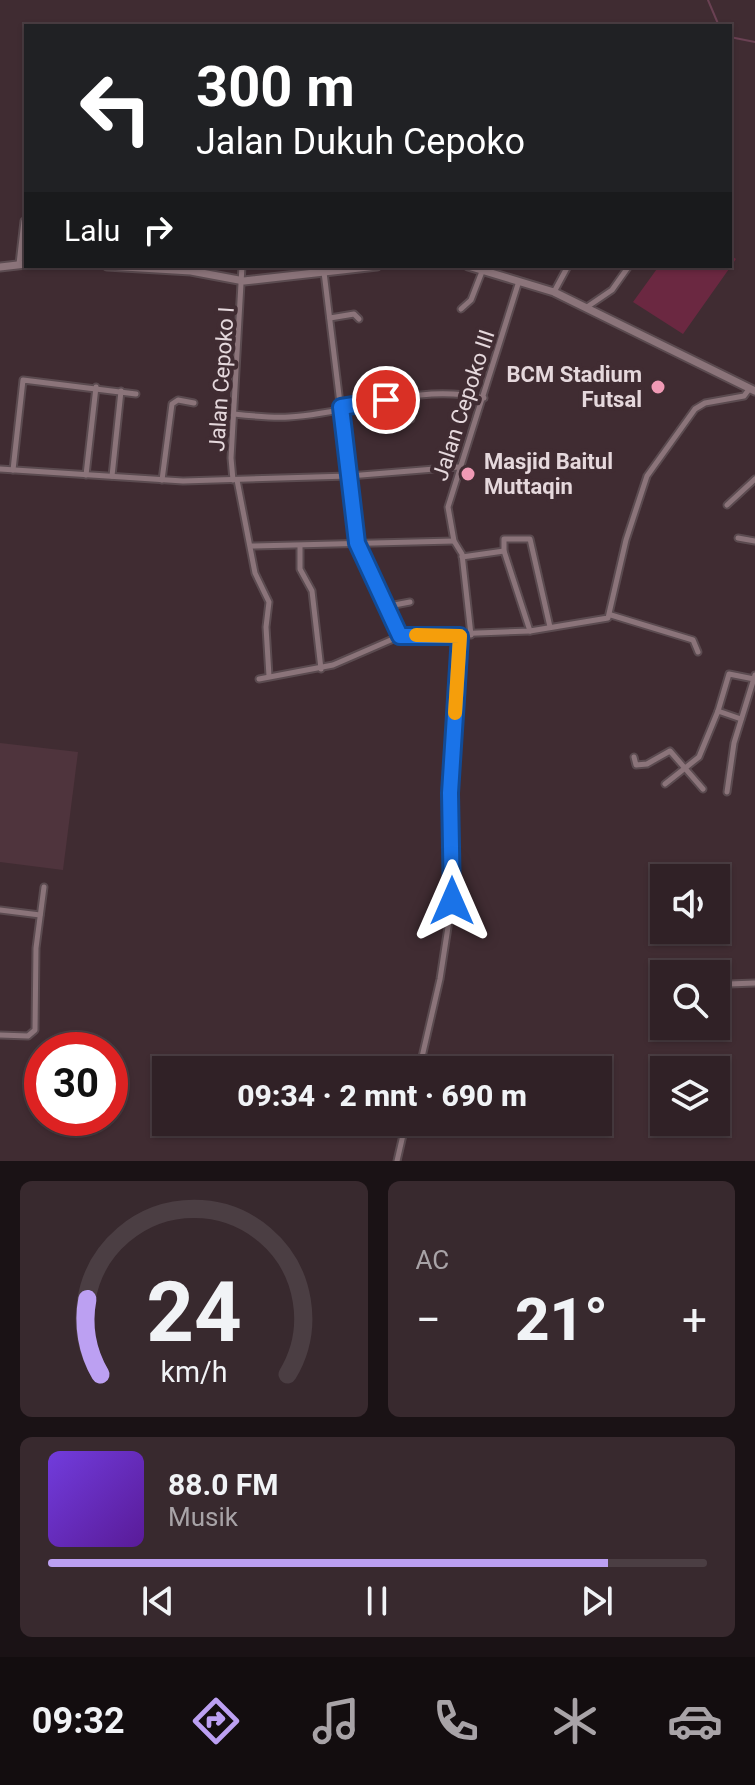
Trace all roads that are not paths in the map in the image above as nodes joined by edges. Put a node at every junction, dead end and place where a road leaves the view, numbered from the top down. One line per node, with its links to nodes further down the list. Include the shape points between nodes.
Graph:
1 (24, 221): 2 (street)
2 (23, 264): 3 (main road)
3 (0, 267)
4 (141, 268): 12 (main road)
5 (242, 268): 12 (street, Jalan Cepoko I)
6 (359, 268): 10 (main road)
7 (483, 268): 11 (main road); 15 (street, via 471,300)
8 (567, 268): 13 (street)
9 (628, 268): 14 (street, via 612,290)
10 (324, 272): 12 (main road); 16 (street)
11 (519, 280): 13 (main road); 23 (street, Jalan Cepoko III)
12 (244, 281): 26 (street, Jalan Cepoko I)
13 (554, 292): 14 (main road)
14 (586, 308): 20 (main road)
15 (461, 309)
16 (330, 318): 17 (street, via 352,313); 25 (street)
17 (359, 319)
18 (96, 387): 19 (street); 30 (street, via 23,380); 31 (street)
19 (121, 391): 21 (street); 32 (street)
20 (753, 392): 48 (street, via 695,409 647,476 626,540)
21 (136, 394)
22 (409, 396): 23 (street, via 452,392); 25 (street); 27 (street)
23 (484, 398): 28 (street, Jalan Cepoko III)
24 (194, 403): 35 (street, via 172,404)
25 (341, 407): 26 (street, via 292,417); 33 (street)
26 (234, 414): 36 (street, Jalan Cepoko I)
27 (411, 419)
28 (459, 467): 33 (street); 39 (street, Jalan Cepoko III, via 448,507)
29 (0, 469): 30 (street)
30 (13, 470): 31 (street)
31 (86, 475): 32 (street)
32 (112, 476): 35 (street)
33 (349, 476): 36 (street); 41 (street)
34 (755, 479): 37 (street)
35 (162, 480): 36 (street)
36 (235, 480): 42 (street, Jalan Cepoko I)
37 (727, 505)
38 (738, 538): 40 (street)
39 (454, 541): 41 (street); 45 (street, Jalan Cepoko III)
40 (755, 541)
41 (357, 543): 43 (street); 47 (street)
42 (252, 546): 43 (street); 56 (street, Jalan Cepoko I, via 255,573 269,602)
43 (300, 547): 55 (street, via 300,569 312,591)
44 (504, 551): 45 (street); 49 (street, via 504,539 530,539); 50 (street)
45 (462, 557): 51 (street, Jalan Cepoko III)
46 (410, 602): 47 (street)
47 (389, 606): 52 (street)
48 (611, 615): 49 (street); 54 (street, via 693,640)
49 (550, 627): 50 (street)
50 (530, 631): 51 (street)
51 (471, 635): 53 (street)
52 (400, 636): 53 (street); 55 (street)
53 (460, 636): 72 (street, via 450,793 452,901)
54 (698, 652)
55 (321, 669): 56 (street)
56 (269, 676): 58 (street)
57 (754, 677): 59 (street, via 729,674); 60 (street)
58 (259, 679)
59 (718, 711): 60 (street); 62 (street, via 699,757)
60 (741, 719): 65 (street)
61 (634, 757): 62 (street, via 636,765 643,765 670,751)
62 (688, 769): 63 (street); 64 (street)
63 (665, 784)
64 (703, 789)
65 (727, 792)
66 (44, 887): 68 (street)
67 (0, 910): 68 (street)
68 (40, 915): 71 (street, via 35,1030 28,1036)
69 (755, 983): 70 (street)
70 (730, 984)
71 (0, 1035)
72 (422, 1056)
73 (403, 1136): 74 (street)
74 (397, 1161)

